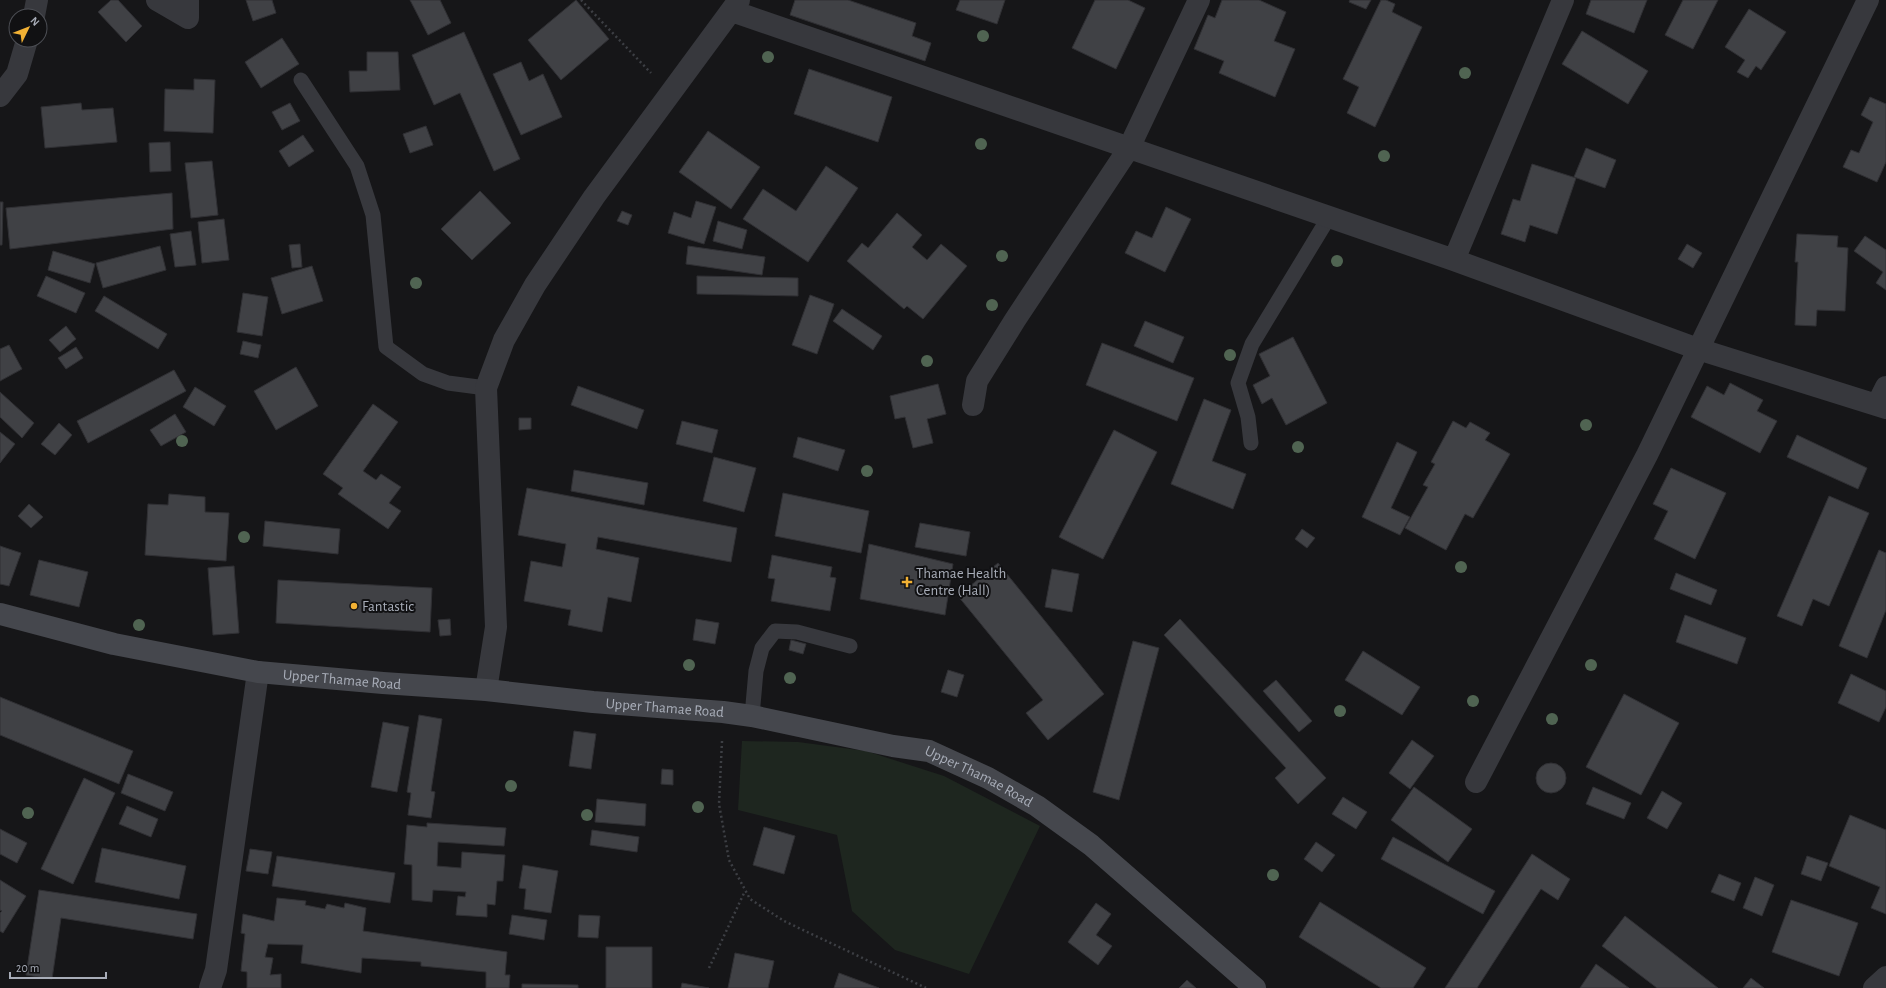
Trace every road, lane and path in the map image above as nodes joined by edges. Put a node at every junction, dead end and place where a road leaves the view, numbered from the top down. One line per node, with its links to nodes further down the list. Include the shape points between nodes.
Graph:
1 (158, 0): 2 (street, via 188,18)
2 (188, 0)
3 (581, 0): 10 (path)
4 (1198, 0): 12 (street)
5 (1562, 0): 14 (street)
6 (1868, 0): 15 (street)
7 (735, 5): 10 (street); 12 (street)
8 (25, 48): 11 (street, via 17,74)
9 (301, 80): 16 (lane, via 357,166 373,215 386,347 423,374 448,383)
10 (670, 94): 16 (street, via 594,197 535,285 504,340)
11 (0, 96)
12 (1129, 148): 13 (street); 18 (street, via 977,381)
13 (1329, 217): 14 (street); 19 (lane, via 1252,344 1238,383 1248,417)
14 (1454, 260): 15 (street)
15 (1698, 349): 17 (street); 26 (street, via 1647,455)
16 (486, 388): 23 (street, via 496,627)
17 (1883, 400)
18 (973, 405)
19 (1251, 443)
20 (0, 614): 22 (street, Upper Thamae Road, via 114,644)
21 (850, 646): 25 (lane, via 797,632 775,631 762,648 756,671)
22 (258, 672): 23 (street, Upper Thamae Road); 30 (street, via 216,970)
23 (486, 690): 24 (street, Upper Thamae Road, via 593,702)
24 (724, 712): 25 (street, Upper Thamae Road); 27 (path, via 720,804 729,860)
25 (752, 716): 32 (street, Upper Thamae Road, via 893,746 929,751 988,778 1037,806 1091,845)
26 (1476, 782)
27 (745, 890): 28 (path); 31 (path, via 750,898 784,921)
28 (709, 968)
29 (1886, 977): 33 (street)
30 (210, 988)
31 (926, 988)
32 (1255, 988)
33 (1874, 988)

